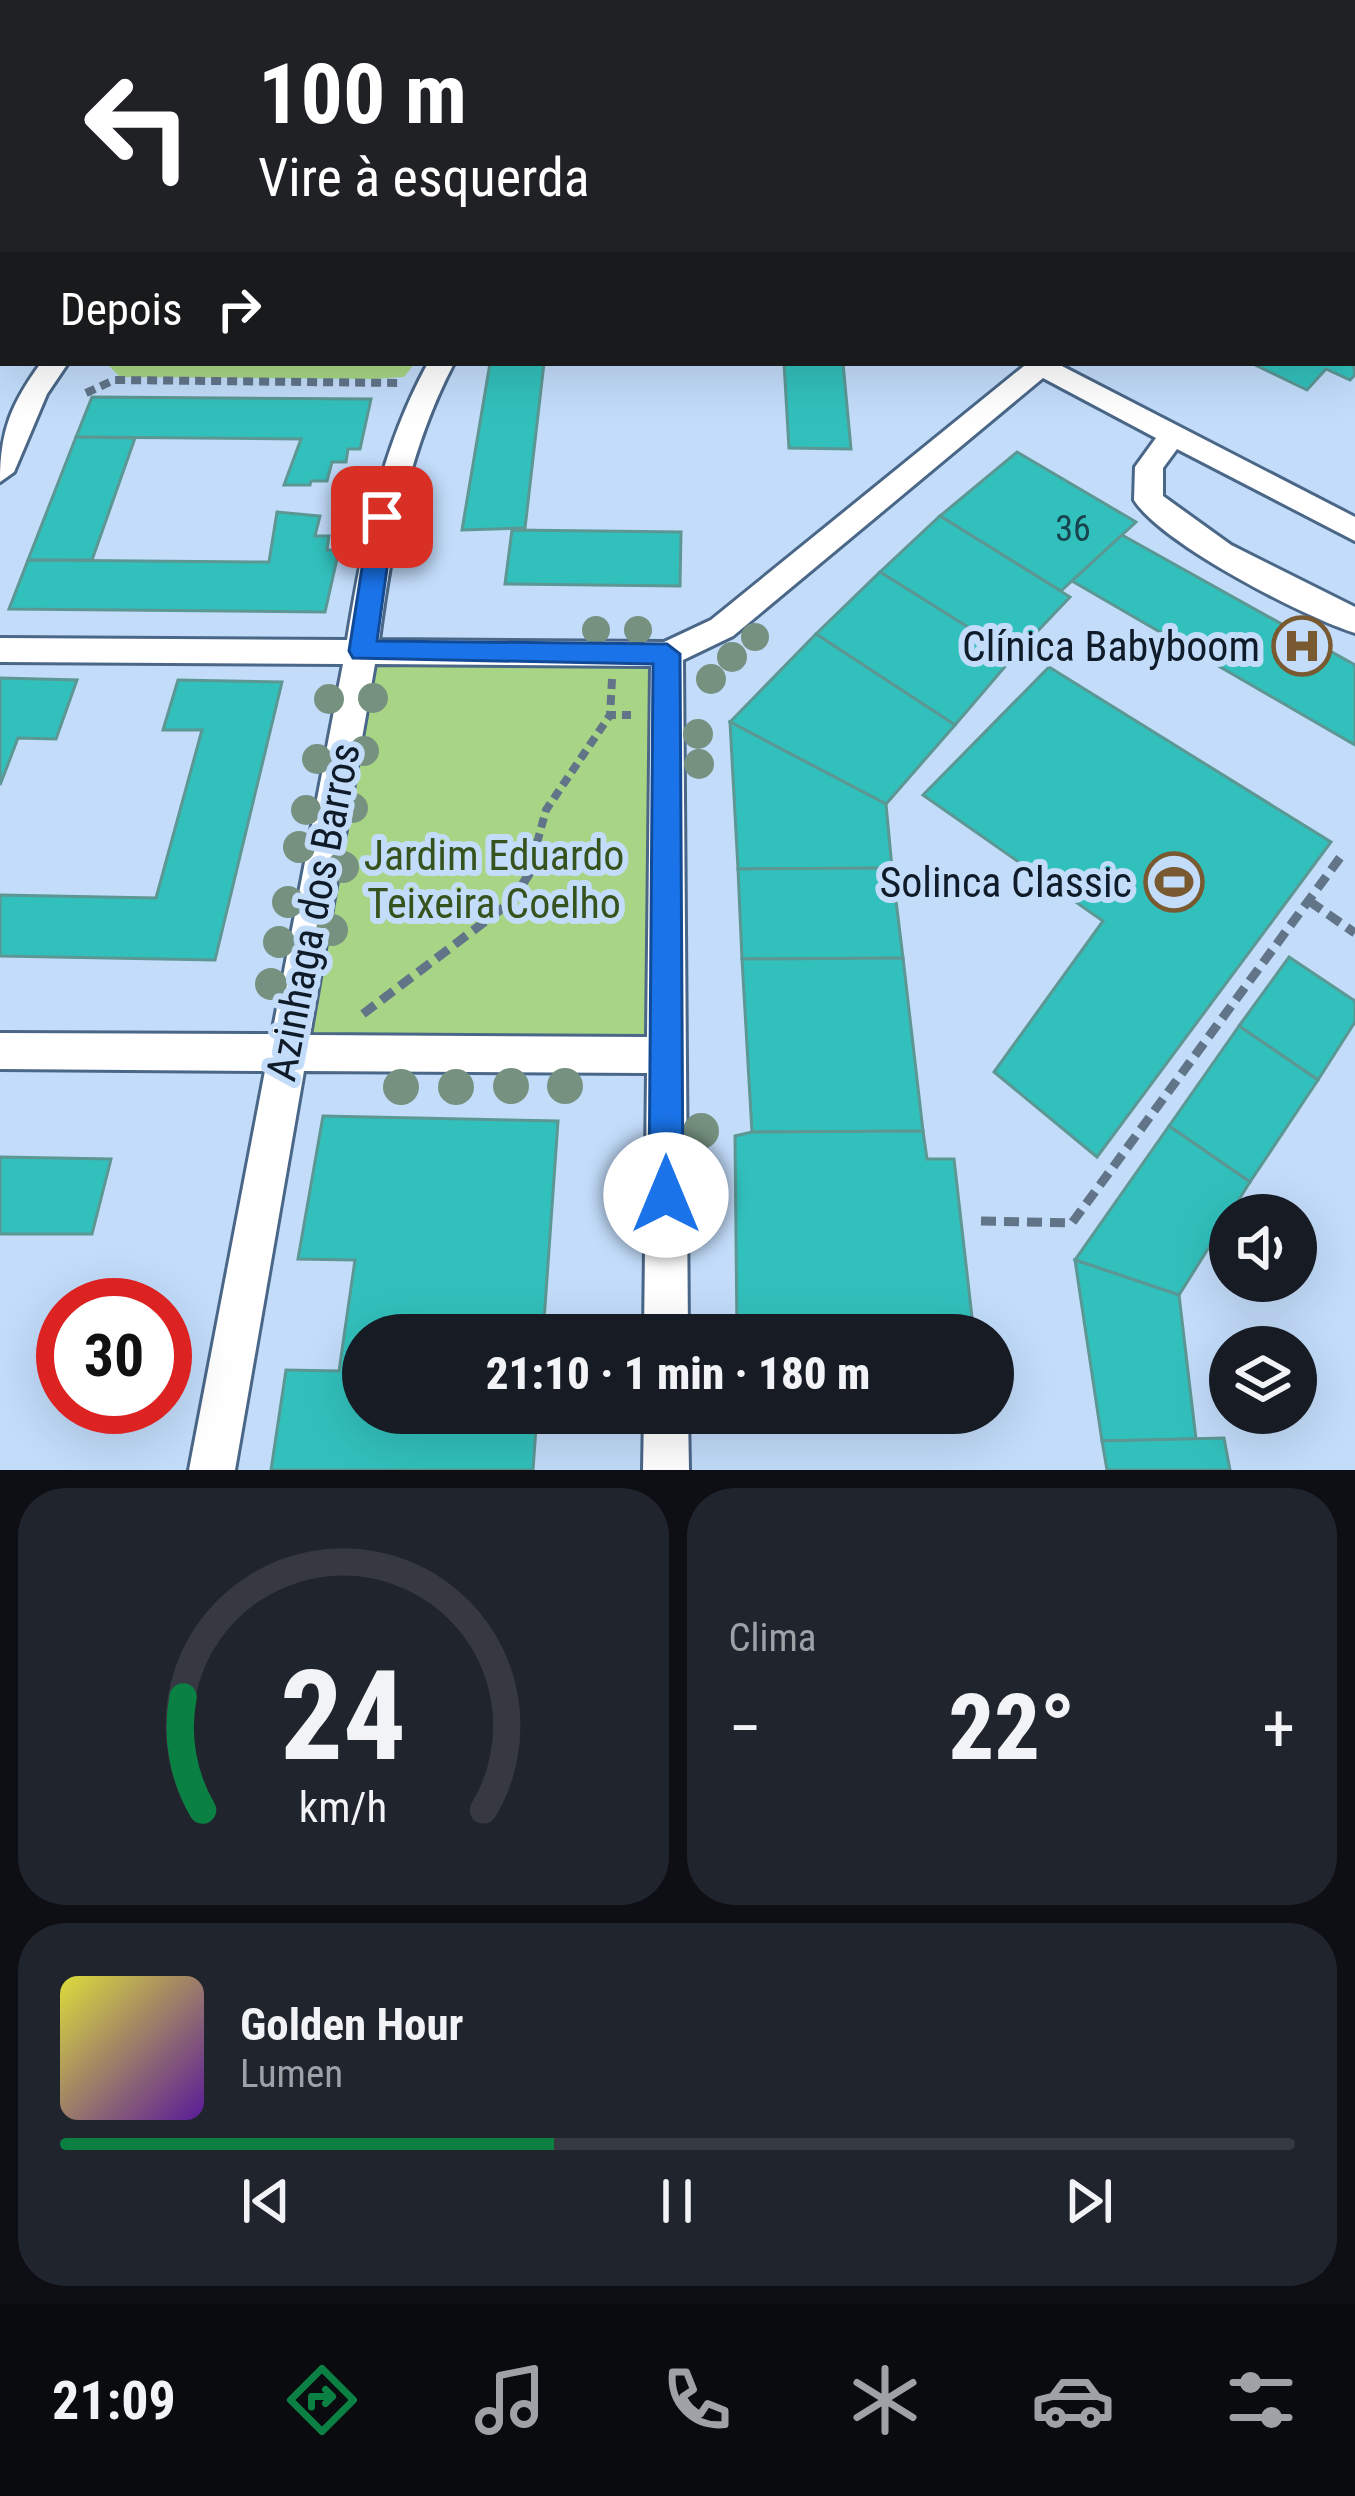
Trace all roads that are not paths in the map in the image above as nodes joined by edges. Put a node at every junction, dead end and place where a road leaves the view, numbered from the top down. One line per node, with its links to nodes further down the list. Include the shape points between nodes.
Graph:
1 (53, 366): 6 (street)
2 (1037, 366): 11 (street, via 722,628)
3 (1040, 366): 5 (street)
4 (435, 373): 10 (street, Azinhaga dos Barros, via 414,407 382,517)
5 (1173, 435): 7 (street); 8 (street, via 1149,467 1148,500 1225,553)
6 (0, 472)
7 (1355, 530)
8 (1355, 621)
9 (0, 650): 10 (street)
10 (362, 651): 11 (street); 13 (street, Azinhaga dos Barros)
11 (667, 654): 14 (street)
12 (0, 1051): 13 (street)
13 (286, 1053): 14 (street); 17 (street, Azinhaga dos Barros)
14 (666, 1054): 15 (street)
15 (666, 1314)
16 (666, 1434): 18 (street)
17 (212, 1470)
18 (665, 1470)

